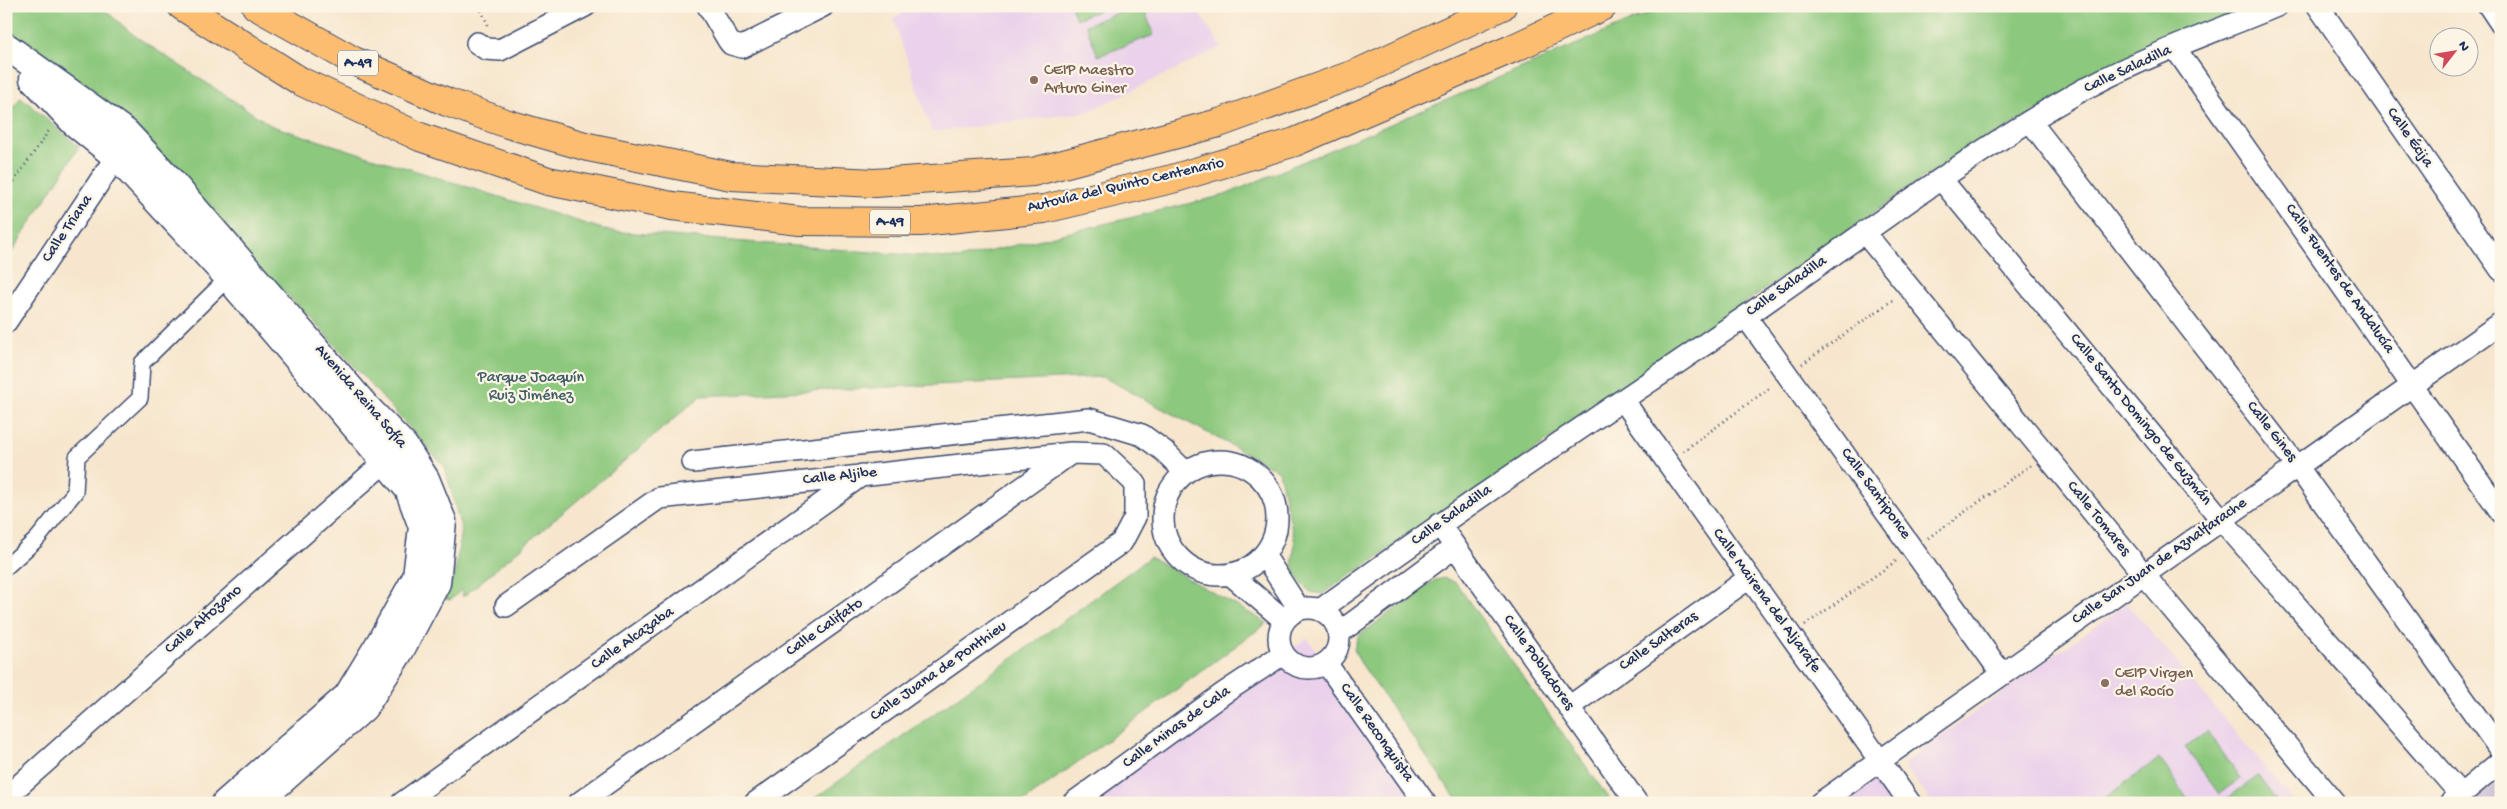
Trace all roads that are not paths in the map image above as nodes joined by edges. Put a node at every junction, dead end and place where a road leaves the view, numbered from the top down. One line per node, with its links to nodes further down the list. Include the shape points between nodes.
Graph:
1 (182, 6): 6 (highway, Autovía del Quinto Centenario / A-49, via 300,81 420,137 548,181 672,206 800,221 921,222 1044,209 1172,179 1295,142)
2 (585, 6): 12 (street, via 500,50 486,49)
3 (708, 6): 4 (street, via 731,44 742,47)
4 (823, 6)
5 (1502, 6): 10 (highway, A-49, via 1360,72 1219,123 1033,172 875,183 730,176 588,147 447,102 354,61)
6 (1603, 6)
7 (2277, 6): 14 (street, Calle Saladilla)
8 (2318, 6): 21 (street, Calle Écija)
9 (2489, 6): 11 (street)
10 (264, 10)
11 (2501, 24)
12 (477, 42)
13 (6, 46): 17 (street, Avenida Reina Sofía)
14 (2175, 48): 16 (street, Calle Saladilla, via 2092,85); 26 (street, Calle Fuentes de Andalucía)
15 (6, 52): 18 (street, Avenida Reina Sofía, via 63,112)
16 (2030, 122): 19 (street, Calle Saladilla); 31 (street, Calle Gines)
17 (126, 132): 18 (street, Calle Triana); 29 (street, Avenida Reina Sofía, via 253,273 365,405)
18 (116, 157): 22 (street, Avenida Reina Sofía); 24 (street, Calle Triana)
19 (1941, 179): 20 (street, Calle Saladilla); 35 (street, Calle Santo Domingo de Guzmán)
20 (1864, 232): 23 (street, Calle Saladilla); 42 (street, Calle Tomares)
21 (2501, 270)
22 (228, 278): 29 (street, Avenida Reina Sofía); 40 (street, via 142,363 140,398 77,457 75,492 36,539)
23 (1746, 316): 27 (street, Calle Saladilla); 50 (street, Calle Santiponce)
24 (6, 322)
25 (2501, 323): 26 (street, Calle San Juan de Aznalfarache)
26 (2413, 384): 31 (street, Calle San Juan de Aznalfarache); 34 (street, Calle Fuentes de Andalucía)
27 (1623, 400): 36 (street, Calle Saladilla); 43 (street, Calle Mairena del Aljarafe)
28 (1072, 453): 33 (street, Calle Aljibe); 37 (street, Calle Aljibe, via 1104,454 1135,483 1135,517); 60 (street, Calle Califato)
29 (394, 454): 55 (street, Calle Altozano); 57 (street, Avenida Reina Sofía, via 422,527 416,577 347,696); 58 (street, Avenida Reina Sofía, via 426,479 443,522 437,583 400,652 364,708)
30 (693, 462): 32 (street, via 1089,419 1142,435)
31 (2297, 466): 35 (street, Calle San Juan de Aznalfarache); 52 (street, Calle Gines)
32 (1185, 472): 39 (street, via 1201,463 1220,460 1238,463 1255,472 1268,485 1276,502 1278,521 1274,539); 41 (street, via 1172,486 1164,503 1163,522 1168,541 1178,556 1193,568 1211,574)
33 (863, 474): 44 (street, Calle Aljibe, via 658,498); 59 (street, Calle Alcazaba)
34 (2501, 512)
35 (2221, 519): 42 (street, Calle San Juan de Aznalfarache); 56 (street, Calle Santo Domingo de Guzmán)
36 (1439, 524): 38 (street, Calle Pobladores); 45 (street, Calle Saladilla)
37 (1122, 542): 61 (street, Calle Juana de Ponthieu)
38 (1456, 547): 47 (street, Calle Saladilla); 51 (street, Calle Pobladores)
39 (1264, 555): 41 (street, via 1248,568); 46 (street)
40 (6, 567)
41 (1230, 574): 46 (street)
42 (2144, 575): 50 (street, Calle San Juan de Aznalfarache); 67 (street, Calle Tomares)
43 (1749, 578): 51 (street, Calle Salteras); 53 (street, Calle Mairena del Aljarafe)
44 (506, 606)
45 (1320, 610): 46 (street, via 1310,608); 47 (street, via 1335,623)
46 (1292, 614): 48 (street, via 1278,636)
47 (1338, 633): 49 (street, via 1337,650)
48 (1282, 654): 49 (street, via 1289,662 1308,669); 62 (street, Calle Minas de Cala)
49 (1326, 663): 63 (street, Calle Reconquista)
50 (2002, 674): 53 (street, Calle San Juan de Aznalfarache)
51 (1569, 707): 64 (street, Calle Pobladores)
52 (2501, 752)
53 (1880, 761): 65 (street, Calle San Juan de Aznalfarache); 66 (street, Calle Mairena del Aljarafe)
54 (2501, 761): 56 (street)
55 (6, 797)
56 (2456, 799)
57 (225, 803)
58 (258, 803)
59 (402, 803)
60 (579, 803)
61 (755, 803)
62 (1073, 803)
63 (1425, 803)
64 (1637, 803)
65 (1820, 803)
66 (1910, 803)
67 (2335, 803)

